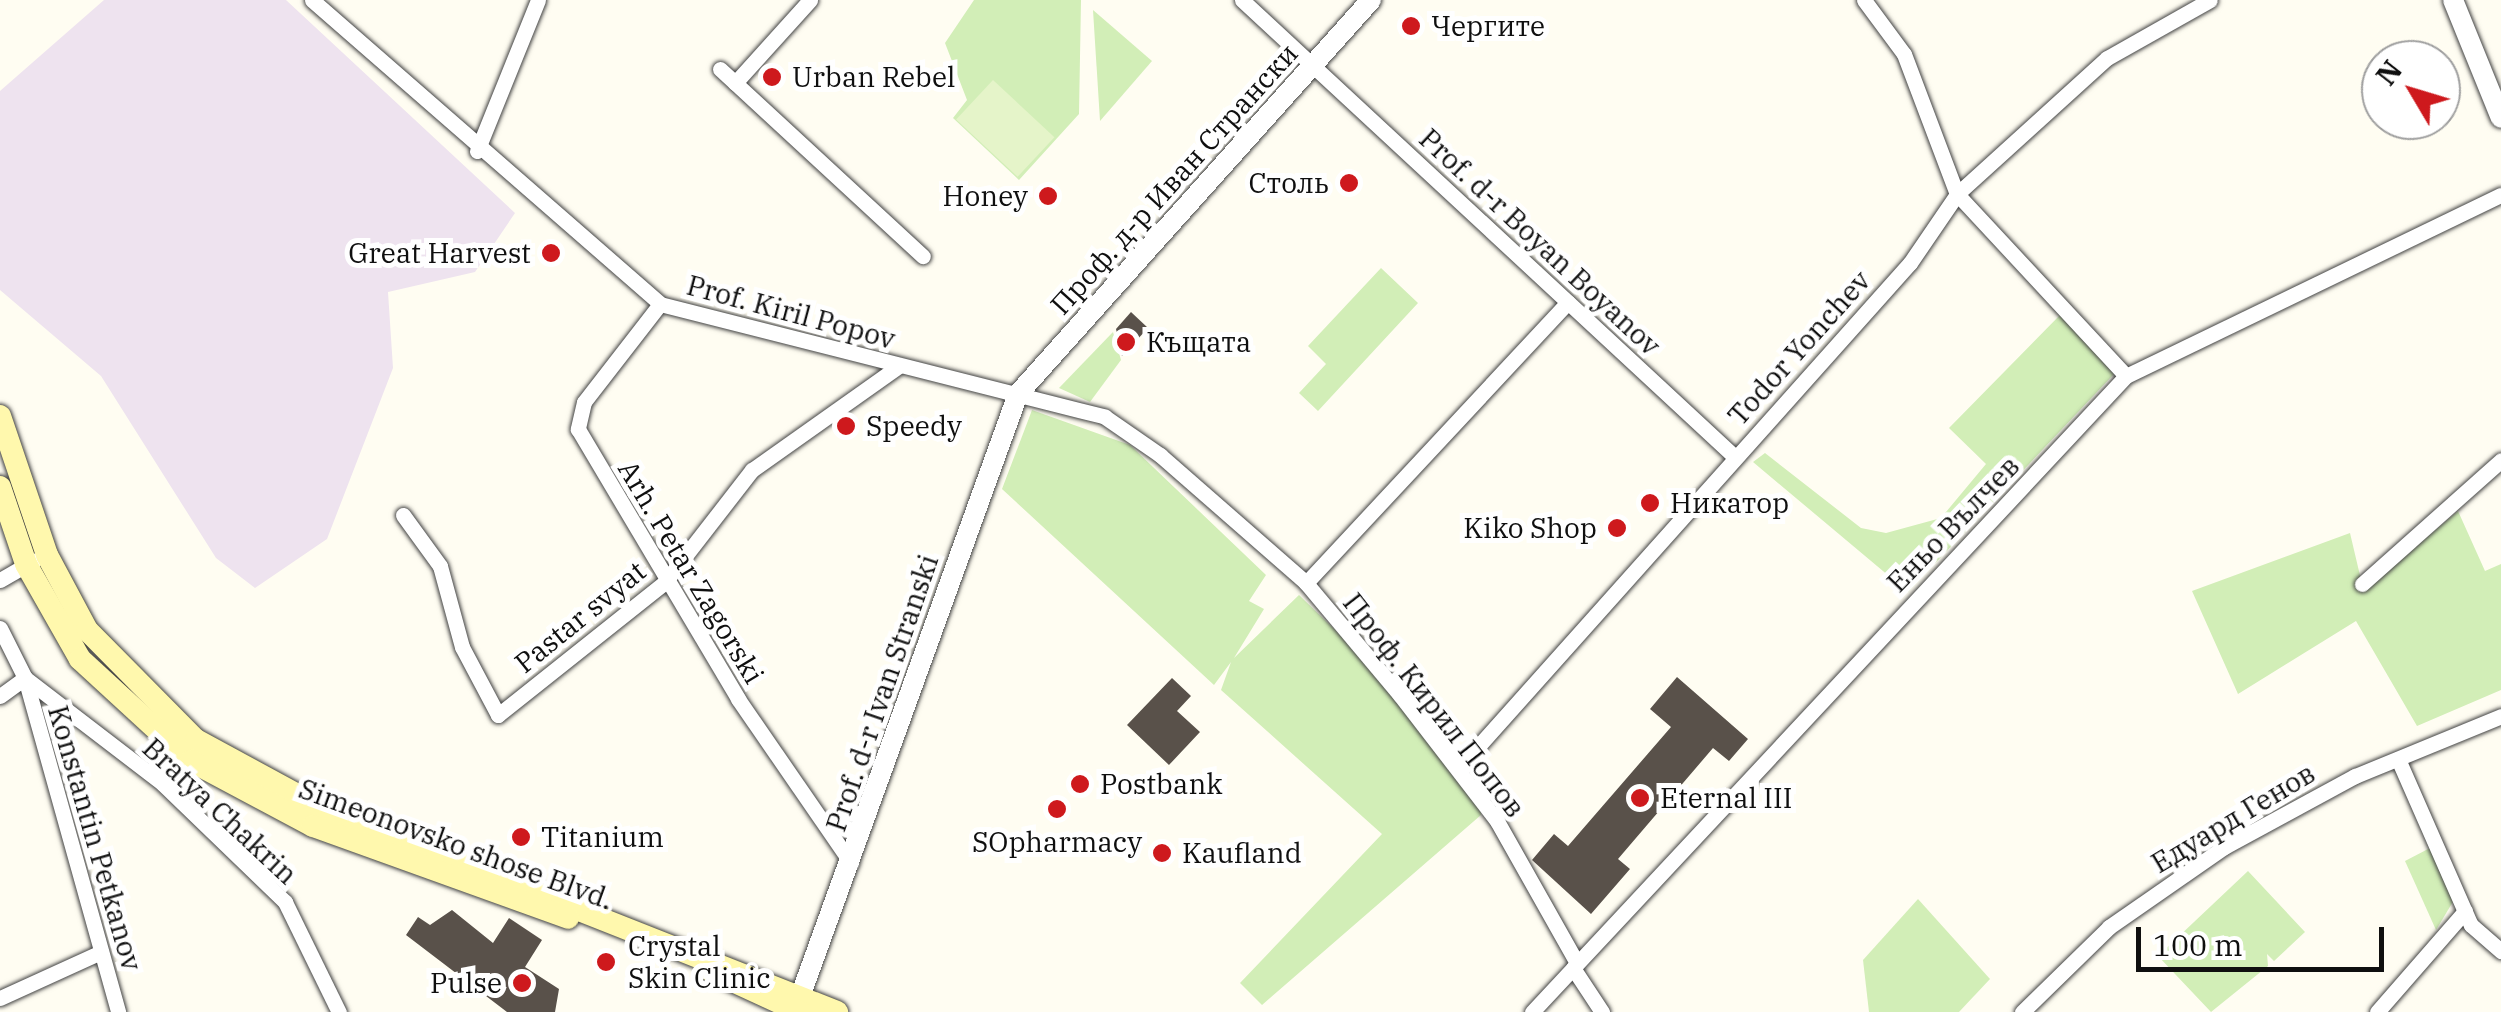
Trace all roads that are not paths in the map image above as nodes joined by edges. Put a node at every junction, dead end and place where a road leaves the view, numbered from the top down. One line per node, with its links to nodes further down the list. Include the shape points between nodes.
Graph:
1 (312, 0): 13 (street, Prof. Kiril Popov)
2 (538, 0): 13 (street)
3 (810, 0): 11 (street)
4 (1242, 0): 9 (street, Prof. d-r Boyan Boyanov)
5 (1371, 0): 9 (street, Проф. д-р Иван Странски)
6 (1864, 0): 14 (street, via 1904,54)
7 (2210, 0): 14 (street, Todor Yonchev, via 2107,58)
8 (2453, 0): 12 (street)
9 (1312, 64): 17 (street, Prof. d-r Boyan Boyanov); 21 (street, Проф. д-р Иван Странски)
10 (720, 70): 11 (street)
11 (736, 83): 16 (street)
12 (2501, 118)
13 (477, 151): 18 (street, Prof. Kiril Popov)
14 (1957, 194): 20 (street); 23 (street, Todor Yonchev, via 1910,262)
15 (2501, 195): 20 (street, Еньо Вълчев)
16 (923, 256)
17 (1568, 302): 23 (street, Prof. d-r Boyan Boyanov); 30 (street)
18 (660, 304): 19 (street, Prof. Kiril Popov); 29 (street, Arh. Petar Zagorski, via 578,415 584,444)
19 (899, 366): 21 (street, Prof. Kiril Popov); 29 (street, Pastar svyat, via 752,470)
20 (2126, 376): 42 (street, Еньо Вълчев)
21 (1018, 394): 30 (street, Prof. Kiril Popov, via 1104,417); 38 (street, Prof. d-r Ivan Stranski)
22 (0, 416): 27 (main road, Simeonovsko shose Blvd.)
23 (1734, 456): 37 (street, Todor Yonchev)
24 (2501, 460): 31 (street)
25 (0, 487): 27 (main road, Simeonovsko shose Blvd.)
26 (403, 514): 29 (street, Pastar svyat, via 440,566 462,647 498,714)
27 (36, 560): 28 (street); 44 (main road, Simeonovsko shose Blvd., via 107,690 245,795)
28 (0, 580)
29 (665, 582): 38 (street, Arh. Petar Zagorski)
30 (1306, 583): 37 (street, Проф. Кирил Попов)
31 (2362, 584)
32 (0, 628): 33 (street)
33 (26, 678): 34 (street); 41 (street, Konstantin Petkanov); 46 (street, Bratya Chakrin, via 164,784 285,902)
34 (0, 696)
35 (2501, 716): 36 (street, Едуард Генов)
36 (2398, 759): 39 (street); 50 (street, Едуард Генов, via 2210,856 2109,927)
37 (1458, 769): 42 (street, Проф. Кирил Попов)
38 (851, 863): 44 (street, Prof. d-r Ivan Stranski)
39 (2464, 911): 40 (street); 51 (street)
40 (2501, 951)
41 (101, 952): 43 (street); 45 (street, Konstantin Petkanov)
42 (1575, 966): 48 (street, Еньо Вълчев); 49 (street)
43 (0, 998)
44 (799, 1007): 47 (main road, Simeonovsko shose Blvd.)
45 (118, 1012)
46 (339, 1012)
47 (837, 1012)
48 (1532, 1012)
49 (1602, 1012)
50 (2022, 1012)
51 (2377, 1012)

